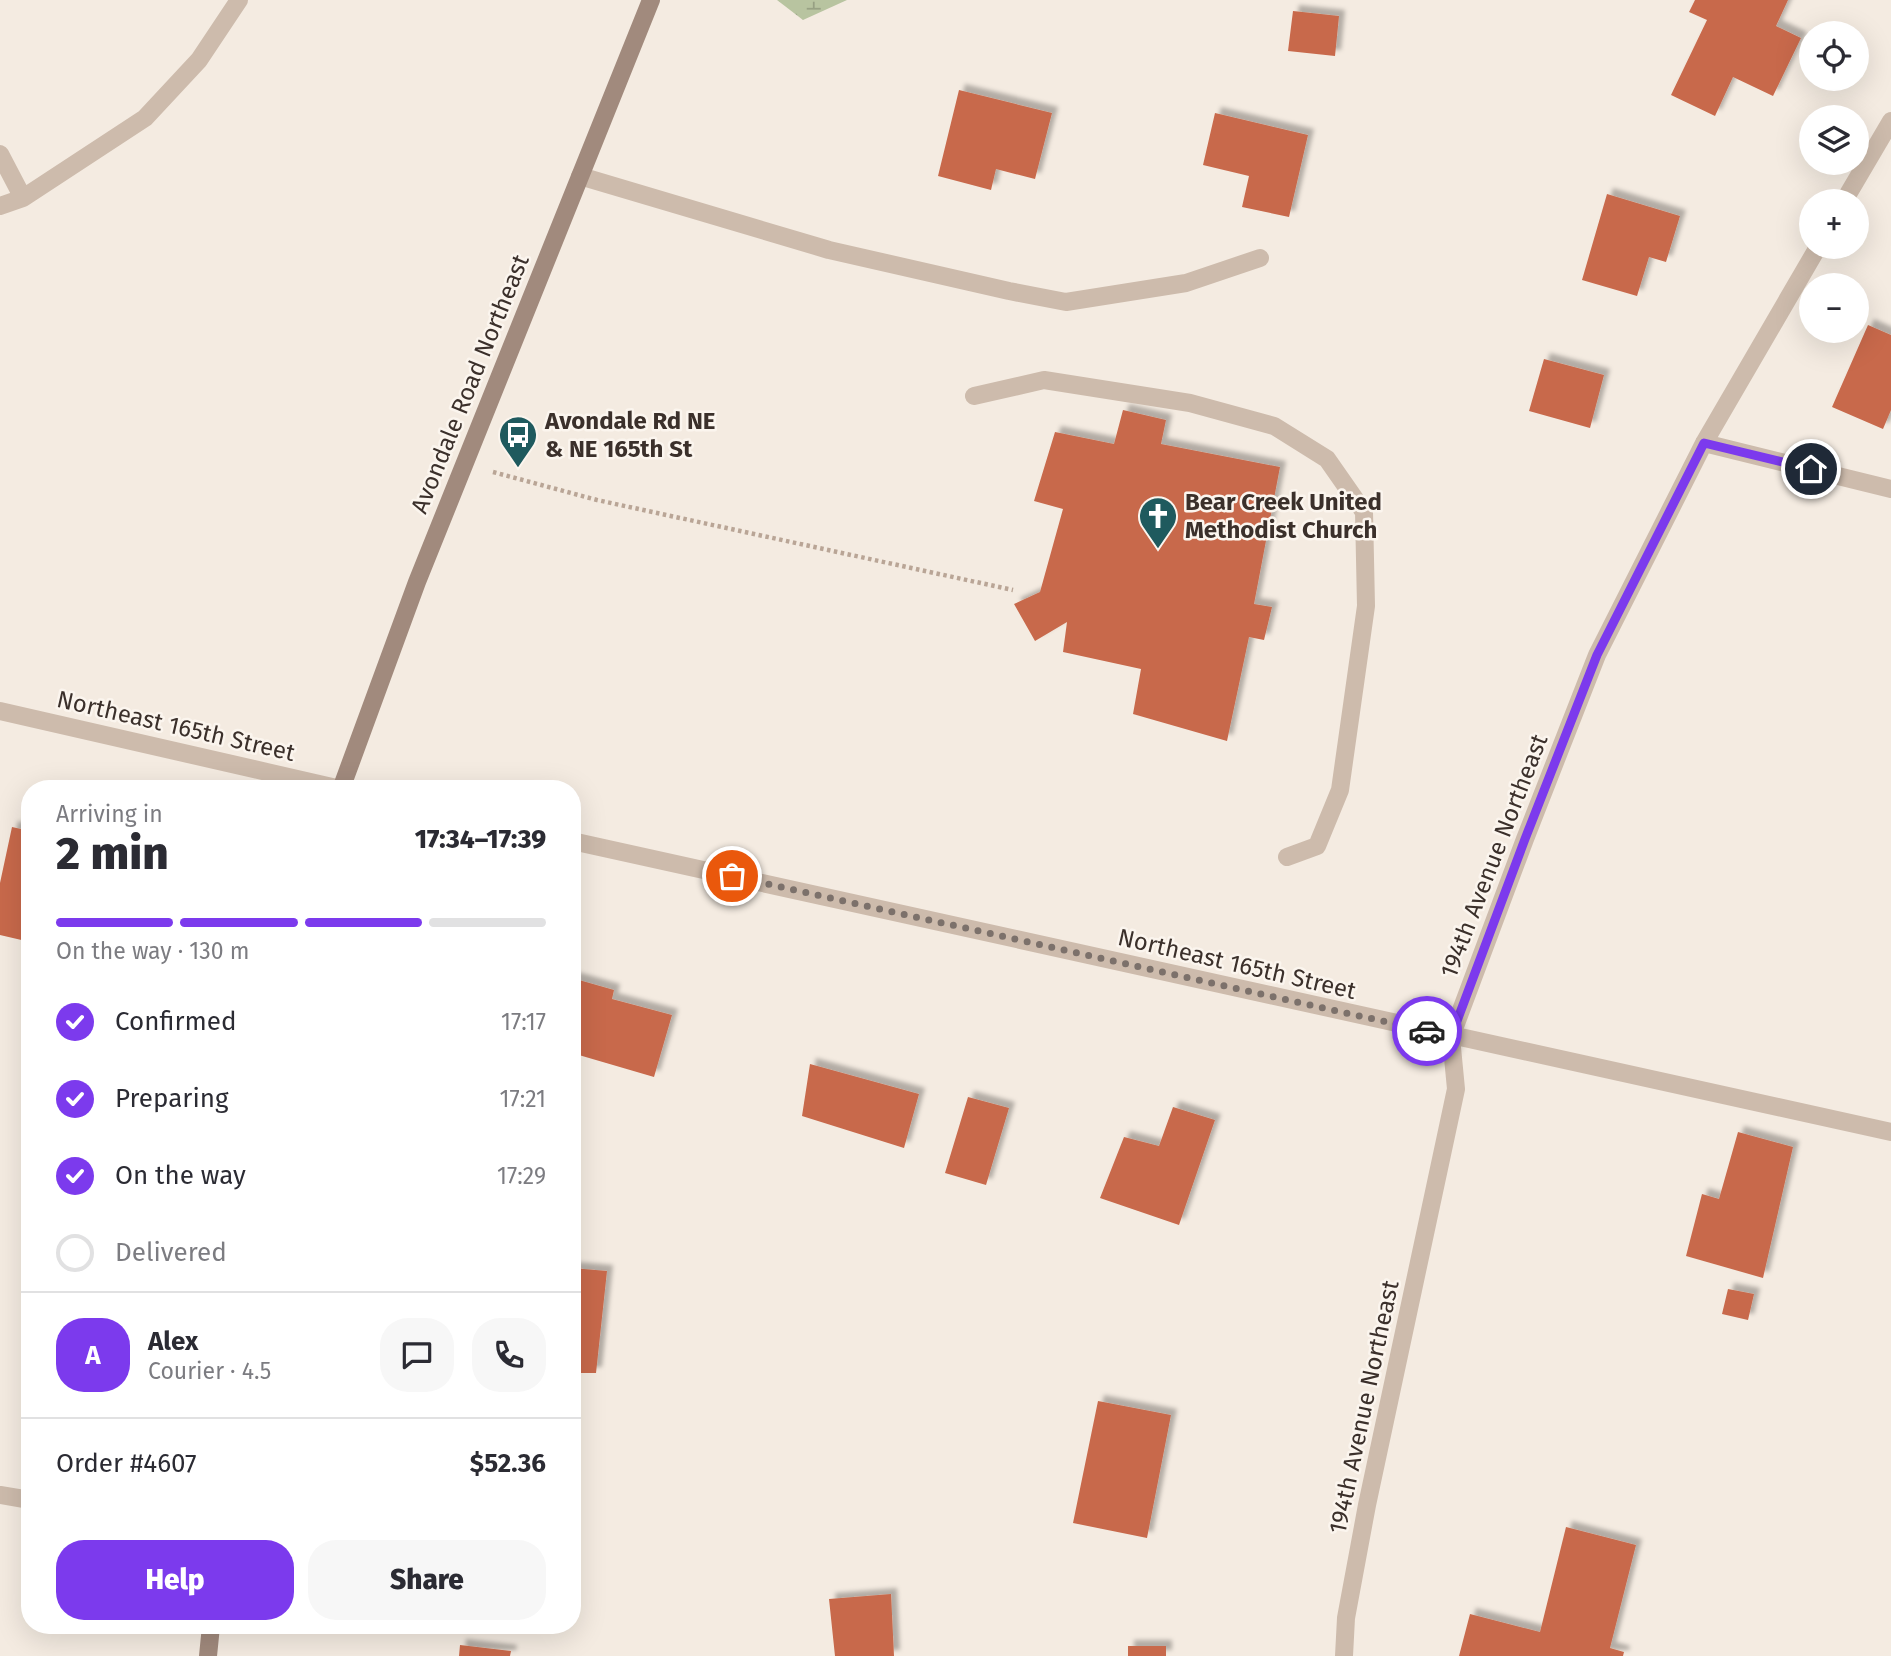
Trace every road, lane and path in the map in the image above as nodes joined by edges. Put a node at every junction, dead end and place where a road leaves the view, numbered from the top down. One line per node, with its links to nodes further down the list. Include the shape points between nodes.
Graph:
1 (239, 0): 7 (street, via 199,60 145,118)
2 (651, 0): 5 (main road, Avondale Road Northeast)
3 (1891, 121): 6 (street)
4 (0, 154): 7 (street)
5 (579, 176): 9 (street, via 829,250 1066,302 1186,284); 13 (main road, Avondale Road Northeast)
6 (1851, 189)
7 (23, 198): 8 (street)
8 (0, 206)
9 (1260, 258)
10 (1811, 259): 12 (street, 194th Avenue Northeast)
11 (974, 396): 20 (street, via 1044,380 1190,403 1274,426 1327,459 1364,512 1366,606 1340,790 1317,846)
12 (1704, 443): 14 (street); 21 (street, 194th Avenue Northeast, via 1597,655)
13 (465, 464): 15 (path, via 597,500); 18 (main road, Avondale Road Northeast)
14 (1891, 489)
15 (1013, 590)
16 (0, 711): 17 (street, Northeast 165th Street)
17 (302, 780)
18 (344, 780)
19 (581, 843): 21 (street, Northeast 165th Street)
20 (1287, 857)
21 (1451, 1037): 22 (street, Northeast 165th Street); 27 (street, 194th Avenue Northeast, via 1457,1089 1367,1505 1346,1618)
22 (1891, 1132)
23 (0, 1495): 24 (street)
24 (21, 1498)
25 (210, 1634): 26 (main road)
26 (208, 1656)
27 (1344, 1656)

